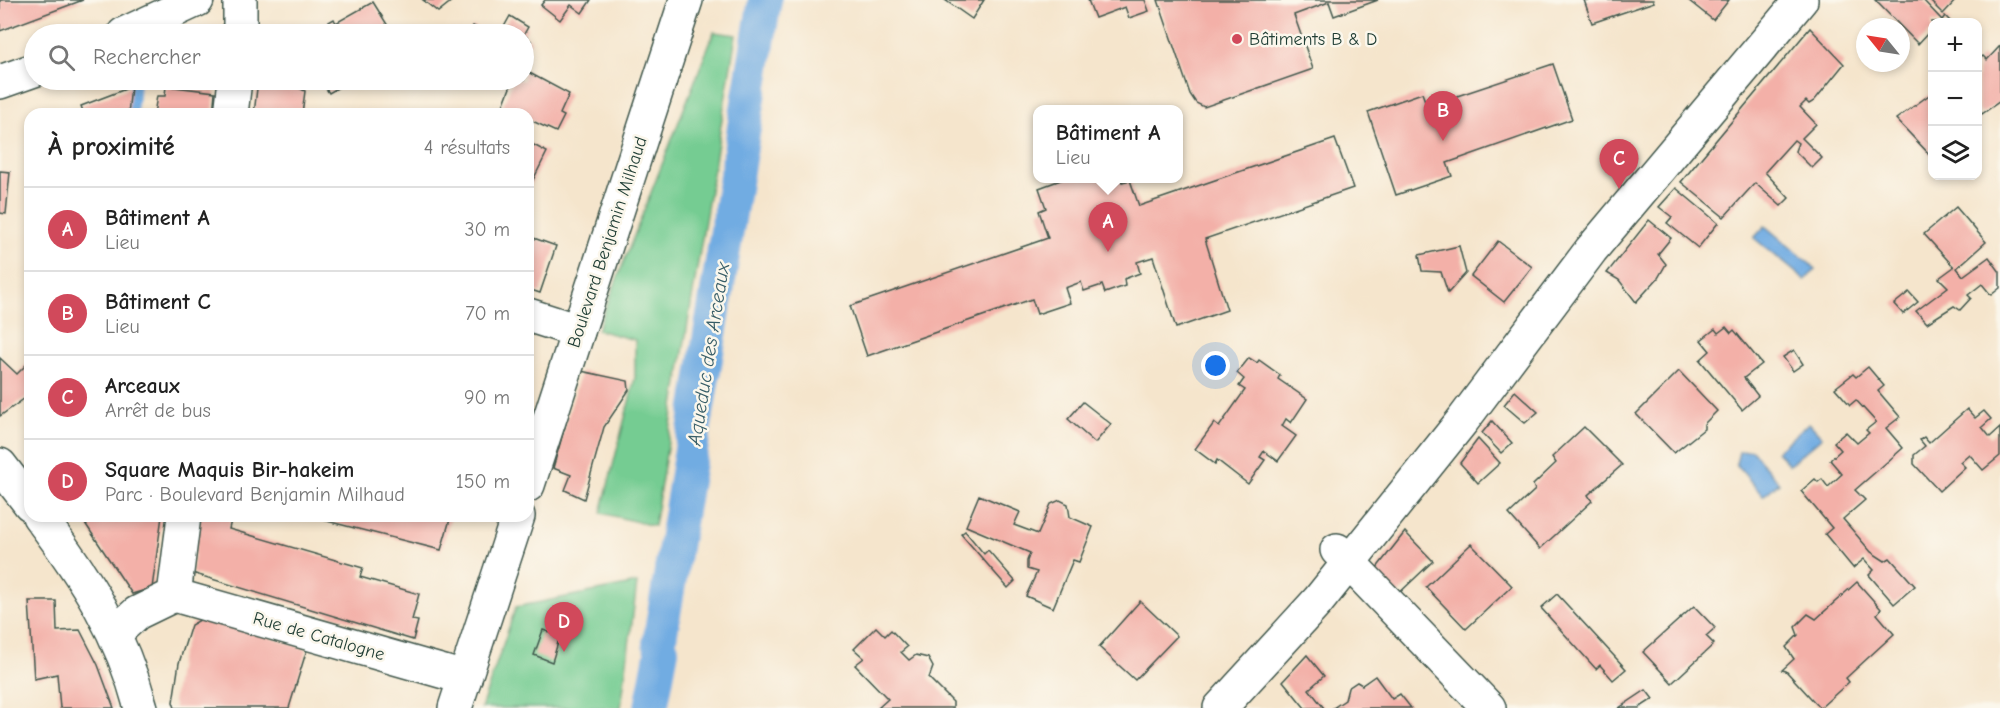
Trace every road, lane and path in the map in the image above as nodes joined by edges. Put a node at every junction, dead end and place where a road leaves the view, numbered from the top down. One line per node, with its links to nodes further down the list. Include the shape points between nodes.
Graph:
1 (197, 0): 6 (street)
2 (240, 0): 7 (street)
3 (686, 0): 13 (street, Boulevard Benjamin Milhaud)
4 (1775, 0): 20 (street, via 1612,197)
5 (1801, 0): 20 (street, via 1591,250 1463,420)
6 (145, 24)
7 (240, 24)
8 (24, 74): 9 (street)
9 (0, 82)
10 (234, 90): 11 (street)
11 (232, 108)
12 (534, 317): 13 (street)
13 (578, 331): 15 (street, Boulevard Benjamin Milhaud)
14 (0, 465): 16 (street)
15 (534, 467)
16 (24, 496)
17 (44, 522): 22 (street, via 80,570)
18 (183, 522): 21 (street)
19 (516, 522): 23 (street)
20 (1343, 556): 25 (street, via 1304,592); 26 (street, via 1318,601); 27 (street)
21 (174, 595): 22 (street, via 137,613); 23 (street, Rue de Catalogne)
22 (115, 633): 24 (street)
23 (460, 693)
24 (141, 708)
25 (1201, 708)
26 (1220, 708)
27 (1489, 708)

